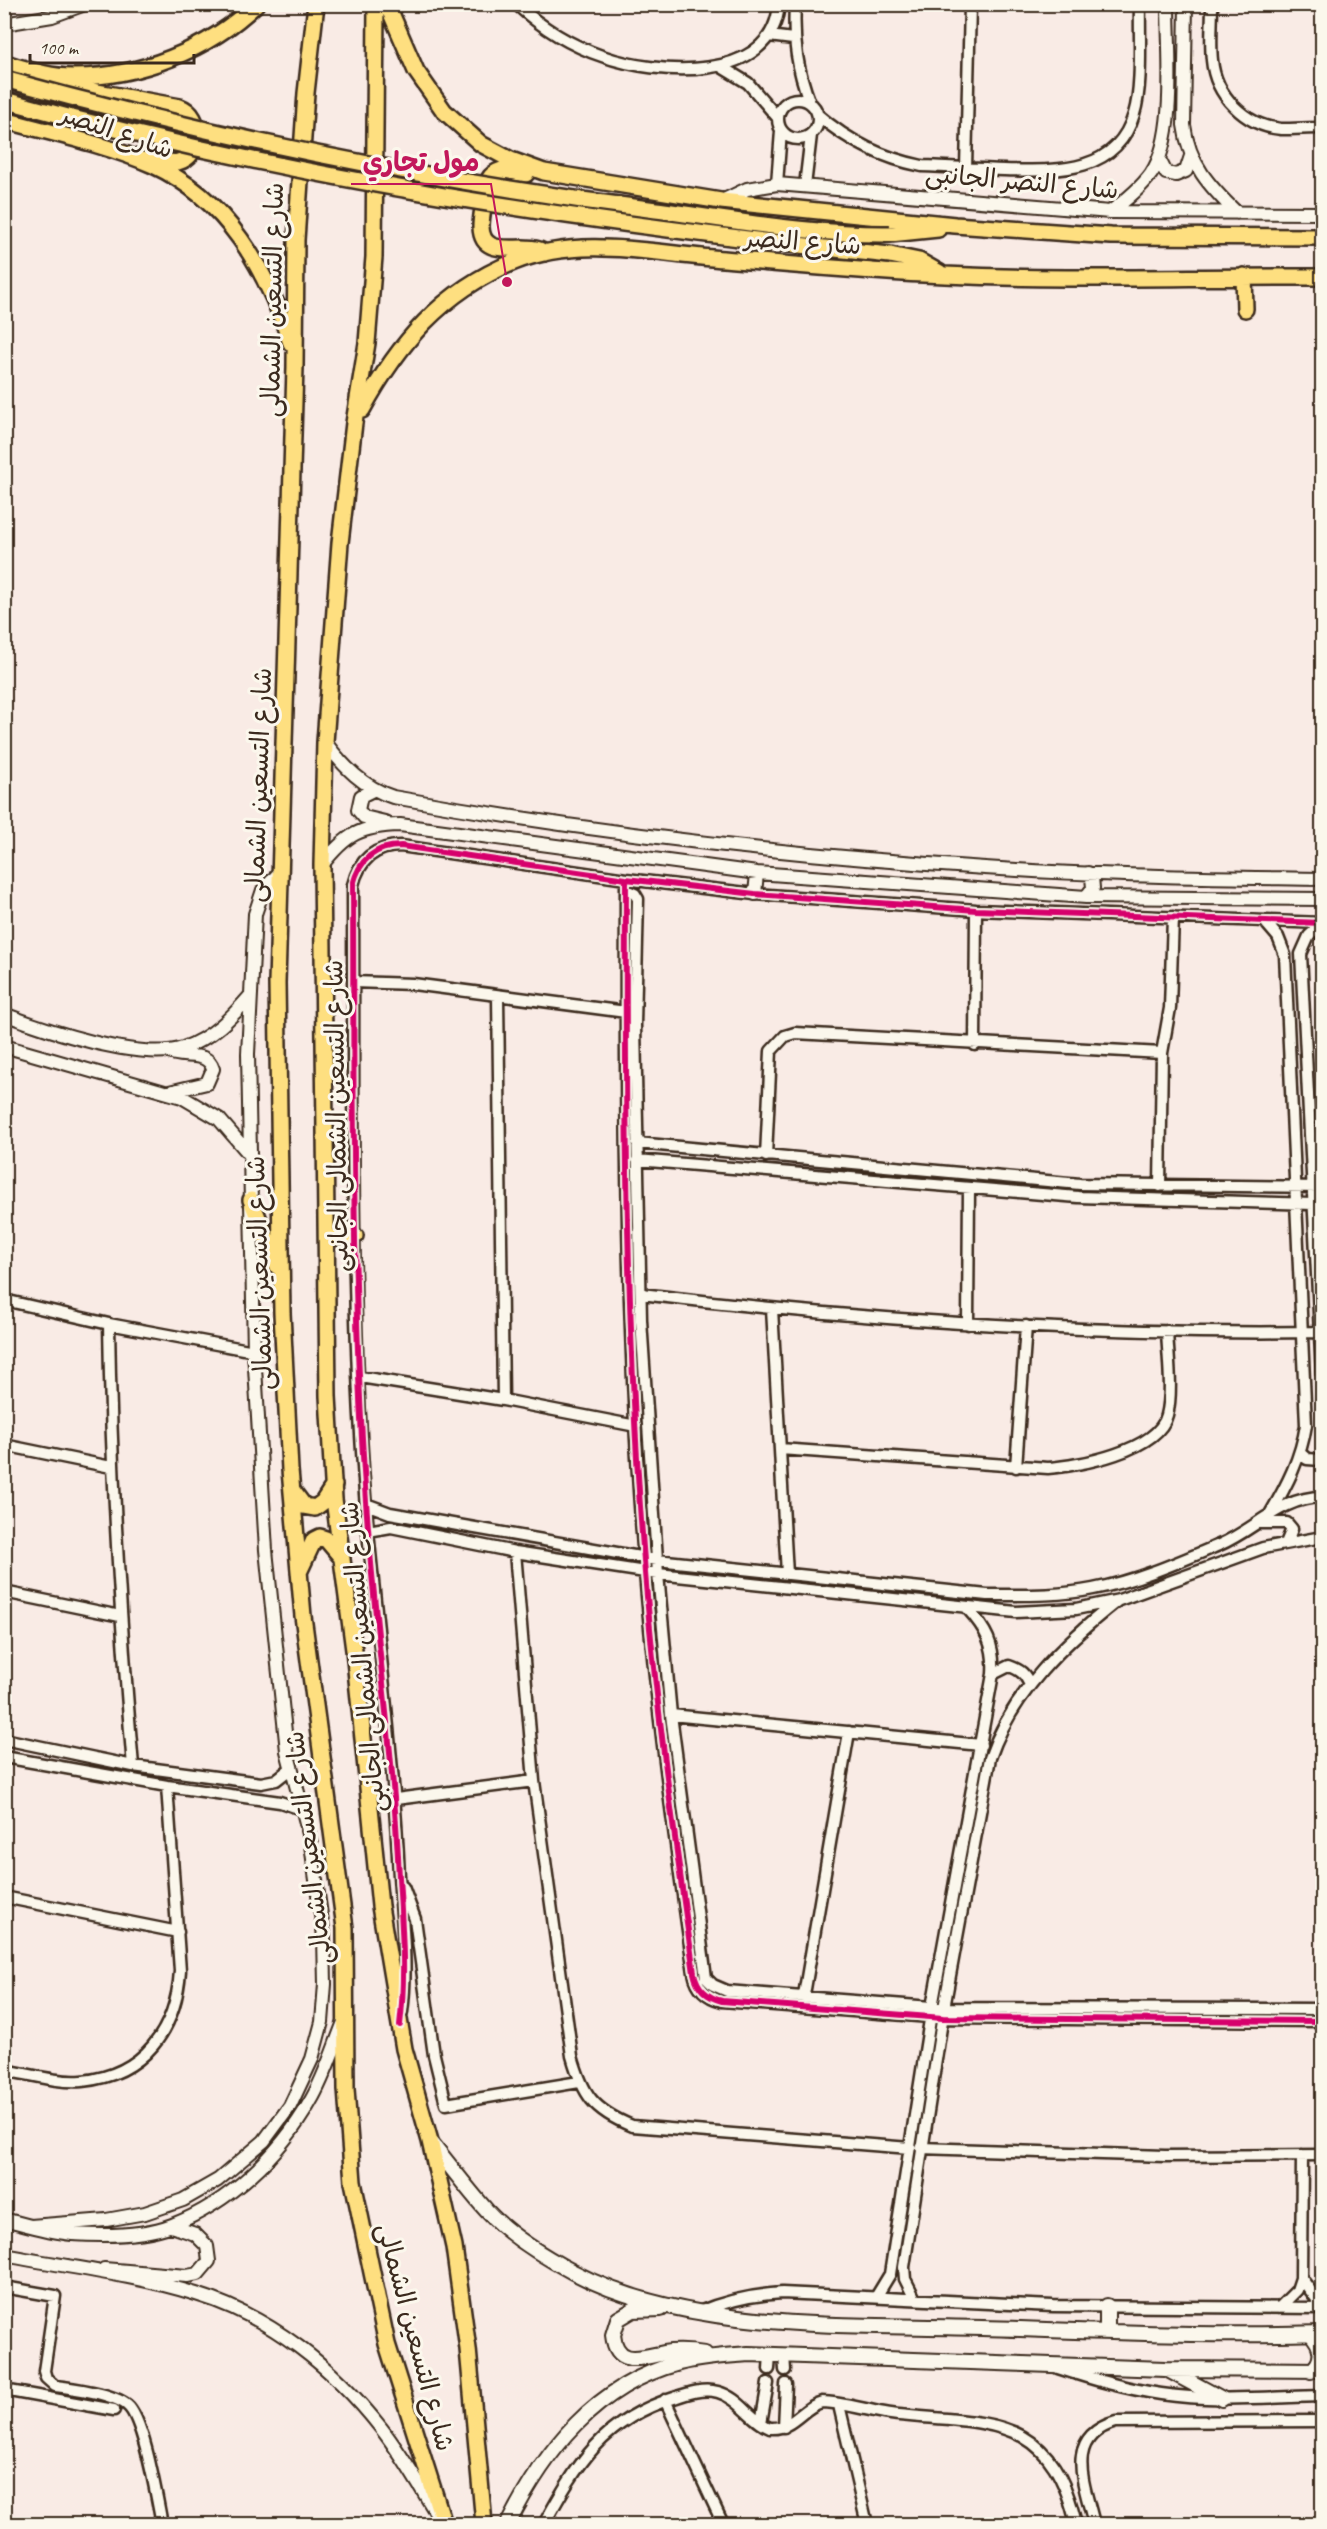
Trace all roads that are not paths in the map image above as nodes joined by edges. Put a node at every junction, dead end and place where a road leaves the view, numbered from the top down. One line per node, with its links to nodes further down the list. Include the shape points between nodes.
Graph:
1 (86, 4): 14 (street, via 52,16)
2 (256, 4): 19 (main road, شارع النصر, via 202,44 154,63 71,77)
3 (316, 4): 47 (main road, شارع التسعين الشمالى, via 300,167)
4 (376, 4): 48 (main road, شارع التسعين الشمالى, via 375,232 367,343)
5 (387, 4): 33 (main road, شارع النصر, via 416,71 433,99 456,123 481,144 511,160)
6 (516, 4): 18 (street, via 554,34 602,57 655,68)
7 (779, 4): 15 (street)
8 (795, 4): 16 (street)
9 (1140, 4): 32 (street, via 1137,104 1130,126 1117,144 1093,162 1069,170)
10 (1168, 4): 31 (street, via 1167,127)
11 (1186, 4): 30 (street, via 1184,124)
12 (1212, 4): 26 (street, via 1213,68 1222,92 1233,106 1262,125 1279,129)
13 (970, 5): 32 (street)
14 (4, 24)
15 (769, 36): 16 (street); 18 (street, via 750,53)
16 (793, 39): 22 (street)
17 (4, 63): 19 (main road, شارع النصر)
18 (720, 66): 24 (street, via 748,83)
19 (38, 72): 29 (main road, via 58,85 180,107 195,118 194,147 182,160)
20 (4, 79): 40 (main road, bridge, via 263,142 499,187 857,234 890,234)
21 (4, 100): 43 (main road, bridge, via 152,137 380,186 613,223 890,255 919,261)
22 (810, 103): 23 (street); 24 (street, via 794,99 786,103)
23 (818, 115): 28 (street, via 816,130); 32 (street, via 859,145 890,158 922,166)
24 (778, 118): 27 (street)
25 (4, 120): 29 (main road, شارع النصر)
26 (1323, 128)
27 (781, 130): 28 (street, via 795,140); 34 (street)
28 (811, 135): 35 (street)
29 (127, 156): 47 (main road, شارع النصر, via 192,188 238,234 273,293)
30 (1191, 156): 31 (street, via 1186,171 1176,175 1166,173); 38 (street, via 1208,184)
31 (1159, 159): 37 (street, via 1141,186)
32 (966, 168)
33 (561, 175): 36 (main road, شارع النصر); 42 (main road, via 546,178 502,170 492,175 485,188 481,227 488,243 502,250 531,247)
34 (777, 184): 35 (street, شارع النصر الجانبى); 36 (street, شارع النصر الجانبى, via 747,189)
35 (805, 186): 37 (street, شارع النصر الجانبى)
36 (722, 201): 40 (main road, شارع النصر)
37 (1110, 212): 38 (street, شارع النصر الجانبى)
38 (1236, 213): 39 (street, شارع النصر الجانبى)
39 (1323, 213)
40 (955, 225): 41 (main road, شارع النصر, via 1111,236)
41 (1323, 237)
42 (545, 253): 43 (main road, شارع النصر, via 616,247 721,259); 48 (main road, شارع النصر, via 501,268 432,314 390,360)
43 (945, 275): 44 (main road, شارع النصر)
44 (1244, 276): 45 (main road, شارع النصر); 46 (main road)
45 (1323, 277)
46 (1245, 309)
47 (295, 354): 53 (main road, شارع التسعين الشمالى)
48 (354, 423): 49 (main road, شارع التسعين الشمالى, via 340,543)
49 (325, 742): 50 (street, via 339,762); 52 (main road, شارع التسعين الشمالى)
50 (373, 790): 51 (street, via 358,800 361,814); 55 (street, via 393,797 628,834 847,857)
51 (400, 825): 52 (street, via 363,829 342,842); 54 (street)
52 (322, 866): 90 (main road, شارع التسعين الشمالى)
53 (280, 872): 68 (street, via 263,890 255,914); 91 (main road, شارع التسعين الشمالى, via 277,983)
54 (757, 873): 59 (street); 60 (street)
55 (1088, 873): 56 (street); 60 (street, via 1094,882)
56 (1124, 874): 57 (street); 61 (street, via 1119,883)
57 (1323, 879)
58 (626, 885): 59 (street); 67 (street, شارع التسعين الشمالى الجانبى, via 390,846 369,855 355,874); 70 (street); 77 (street, via 638,899)
59 (755, 894): 63 (street)
60 (1086, 897): 61 (street)
61 (1124, 897): 62 (street)
62 (1323, 899)
63 (976, 910): 64 (street); 72 (street)
64 (1173, 917): 65 (street); 75 (street, via 1170,1008)
65 (1266, 923): 66 (street); 82 (street, via 1278,937 1285,955)
66 (1323, 924): 83 (street, via 1309,936 1301,954)
67 (353, 982): 69 (street, via 395,982); 89 (street, شارع التسعين الشمالى الجانبى)
68 (251, 995): 74 (street, via 210,1035); 78 (street)
69 (498, 996): 70 (street); 104 (street)
70 (626, 1012): 88 (street)
71 (4, 1014): 74 (street, via 72,1036 128,1048)
72 (975, 1045): 75 (street); 79 (street, via 795,1033 785,1036 771,1051 769,1062)
73 (4, 1046): 76 (street)
74 (167, 1051): 76 (street, via 184,1057 202,1056 213,1069 207,1083)
75 (1162, 1053): 81 (street)
76 (169, 1092): 78 (street, via 219,1119)
77 (637, 1143): 79 (street); 80 (street)
78 (250, 1155): 85 (street)
79 (766, 1156): 81 (street, via 1080,1184)
80 (637, 1160): 84 (street); 88 (street)
81 (1160, 1186): 82 (street)
82 (1295, 1186): 83 (street); 86 (street)
83 (1317, 1186): 87 (street)
84 (969, 1188): 86 (street, via 1078,1197); 96 (street)
85 (251, 1200): 91 (main road); 101 (street)
86 (1296, 1204): 87 (street); 99 (street)
87 (1313, 1204): 100 (street)
88 (634, 1227): 92 (street); 105 (street, via 630,1311)
89 (355, 1236): 90 (main road); 103 (street, شارع التسعين الشمالى الجانبى)
90 (327, 1238): 112 (main road, شارع التسعين الشمالى, via 328,1396)
91 (281, 1275): 113 (main road, شارع التسعين الشمالى)
92 (640, 1293): 94 (street); 124 (street)
93 (4, 1300): 95 (street)
94 (772, 1309): 96 (street); 107 (street)
95 (109, 1324): 101 (street); 110 (street)
96 (968, 1324): 97 (street)
97 (1026, 1326): 98 (street); 111 (street)
98 (1167, 1331): 99 (street); 111 (street, via 1168,1404 1161,1428 1133,1446 1091,1462 1048,1468)
99 (1301, 1332): 100 (street); 108 (street, via 1306,1425)
100 (1321, 1332): 102 (street)
101 (254, 1351): 141 (street, via 266,1550)
102 (1323, 1374)
103 (360, 1377): 104 (street); 115 (street, شارع التسعين الشمالى الجانبى)
104 (503, 1400): 105 (street)
105 (636, 1426): 123 (street)
106 (4, 1444): 110 (street)
107 (780, 1449): 111 (street); 128 (street)
108 (1300, 1454): 109 (street, via 1307,1459); 116 (street)
109 (1323, 1460)
110 (111, 1467): 132 (street)
111 (1016, 1467)
112 (334, 1485): 113 (main road, via 315,1508 304,1506); 122 (main road, شارع التسعين الشمالى)
113 (292, 1490): 125 (main road, شارع التسعين الشمالى)
114 (1323, 1497): 116 (street, via 1301,1500)
115 (366, 1504): 118 (street, شارع التسعين الشمالى الجانبى); 123 (street, via 390,1513)
116 (1270, 1514): 117 (street)
117 (1255, 1523): 120 (street, via 1287,1523 1292,1529); 128 (street, via 1222,1544 1128,1581 1073,1592 987,1595)
118 (368, 1531): 121 (street, via 391,1527); 144 (street, شارع التسعين الشمالى الجانبى)
119 (1323, 1537): 120 (street)
120 (1287, 1541): 130 (street)
121 (515, 1552): 126 (street); 142 (street)
122 (342, 1558): 125 (main road, via 326,1539 316,1538); 157 (main road, شارع التسعين الشمالى, via 376,1877)
123 (644, 1558): 124 (street); 126 (street)
124 (657, 1560): 127 (street); 128 (street)
125 (299, 1571): 154 (main road, شارع التسعين الشمالى, via 342,1891)
126 (645, 1572): 127 (street); 152 (street, via 665,1768 698,1985 707,1995 722,2001)
127 (658, 1574): 131 (street); 135 (street)
128 (787, 1574)
129 (4, 1592): 132 (street)
130 (1119, 1600): 131 (street, via 1047,1611); 134 (street, via 1072,1640)
131 (967, 1608): 133 (street, via 990,1639)
132 (120, 1616): 140 (street)
133 (993, 1674): 134 (street, via 1009,1666 1025,1675); 138 (street)
134 (1030, 1685): 153 (street, via 1003,1726 990,1758)
135 (671, 1715): 136 (street); 149 (street, via 704,1974 722,1990)
136 (849, 1732): 138 (street); 149 (street)
137 (4, 1739): 140 (street)
138 (981, 1745): 152 (street)
139 (4, 1757): 143 (street)
140 (133, 1766): 141 (street, via 261,1783 276,1780)
141 (290, 1769): 145 (street)
142 (534, 1781): 144 (street); 159 (street, via 572,2056)
143 (167, 1786): 145 (street, via 280,1802); 148 (street)
144 (396, 1798): 146 (street, شارع التسعين الشمالى الجانبى)
145 (304, 1810): 166 (street, via 319,1889 325,1994 315,2050 290,2106 250,2156 183,2200 126,2217)
146 (400, 1882): 157 (street, شارع التسعين الشمالى الجانبى, via 405,1966); 159 (street, via 415,1919 434,2055 446,2104)
147 (4, 1897): 148 (street)
148 (178, 1932): 158 (street, via 180,1971 174,2009 160,2037 145,2055 104,2077 81,2081)
149 (804, 1995): 152 (street)
150 (1302, 2009): 151 (street); 153 (street); 156 (street)
151 (1323, 2009)
152 (932, 2012): 153 (street); 161 (street)
153 (943, 2013): 156 (street); 162 (street)
154 (347, 2015): 167 (street, via 321,2082 283,2141 233,2190); 199 (main road, شارع التسعين الشمالى, via 347,2117 359,2217 387,2344)
155 (1323, 2021): 156 (street)
156 (1302, 2022)
157 (400, 2025): 160 (main road, شارع التسعين الشمالى)
158 (4, 2070)
159 (579, 2082): 161 (street, via 590,2101 609,2117 632,2126)
160 (430, 2140): 176 (main road, via 489,2213 511,2232 574,2272 631,2296); 200 (main road, شارع التسعين الشمالى, via 447,2210 462,2303)
161 (910, 2148): 172 (street, via 890,2274)
162 (921, 2148): 163 (street, via 1165,2156); 173 (street, via 904,2268)
163 (1302, 2155): 164 (street); 170 (street)
164 (1323, 2155)
165 (4, 2219): 166 (street)
166 (31, 2226): 167 (street, via 55,2232 97,2234)
167 (171, 2226): 169 (street, via 195,2234 207,2246 209,2261 198,2274 119,2268)
168 (4, 2255): 169 (street)
169 (92, 2272): 199 (street, via 198,2294 239,2310 291,2341 322,2366 376,2421)
170 (1301, 2278): 175 (street); 177 (street, via 1293,2295)
171 (4, 2287): 198 (street, via 55,2296 44,2371 48,2381 121,2401 133,2412)
172 (876, 2297): 173 (street); 178 (street, via 761,2294 721,2302)
173 (915, 2299): 174 (street)
174 (1107, 2306): 177 (street); 179 (main road)
175 (1323, 2307): 177 (street)
176 (675, 2308): 178 (main road); 181 (main road, via 633,2310 623,2315 613,2329 615,2346 634,2359 682,2351)
177 (1280, 2308)
178 (697, 2313): 179 (main road, via 831,2323)
179 (1107, 2332): 180 (main road)
180 (1317, 2333): 186 (main road, via 1321,2357)
181 (714, 2357): 182 (main road); 201 (main road, via 642,2376 604,2398 574,2423 558,2444)
182 (775, 2359): 183 (main road); 185 (street)
183 (1046, 2364): 184 (main road); 191 (street, via 1103,2383 1162,2395)
184 (1165, 2368): 186 (main road); 191 (main road)
185 (785, 2370)
186 (1317, 2370)
187 (768, 2383): 196 (street)
188 (786, 2384): 197 (street)
189 (4, 2391): 194 (street)
190 (1323, 2396): 191 (street)
191 (1222, 2398)
192 (665, 2400): 196 (street, via 702,2390 717,2392 728,2396); 202 (street, via 631,2416 602,2438 574,2470); 203 (street)
193 (839, 2405): 197 (street, via 816,2404); 204 (street); 205 (street, via 897,2415 987,2422 1013,2431 1035,2445 1050,2462)
194 (114, 2410)
195 (1323, 2421): 206 (street, via 1105,2425 1088,2438 1080,2460)
196 (761, 2423): 197 (street, via 771,2428)
197 (784, 2427)
198 (162, 2524)
199 (443, 2524)
200 (484, 2524)
201 (508, 2524)
202 (544, 2524)
203 (723, 2524)
204 (867, 2524)
205 (1076, 2524)
206 (1094, 2524)

